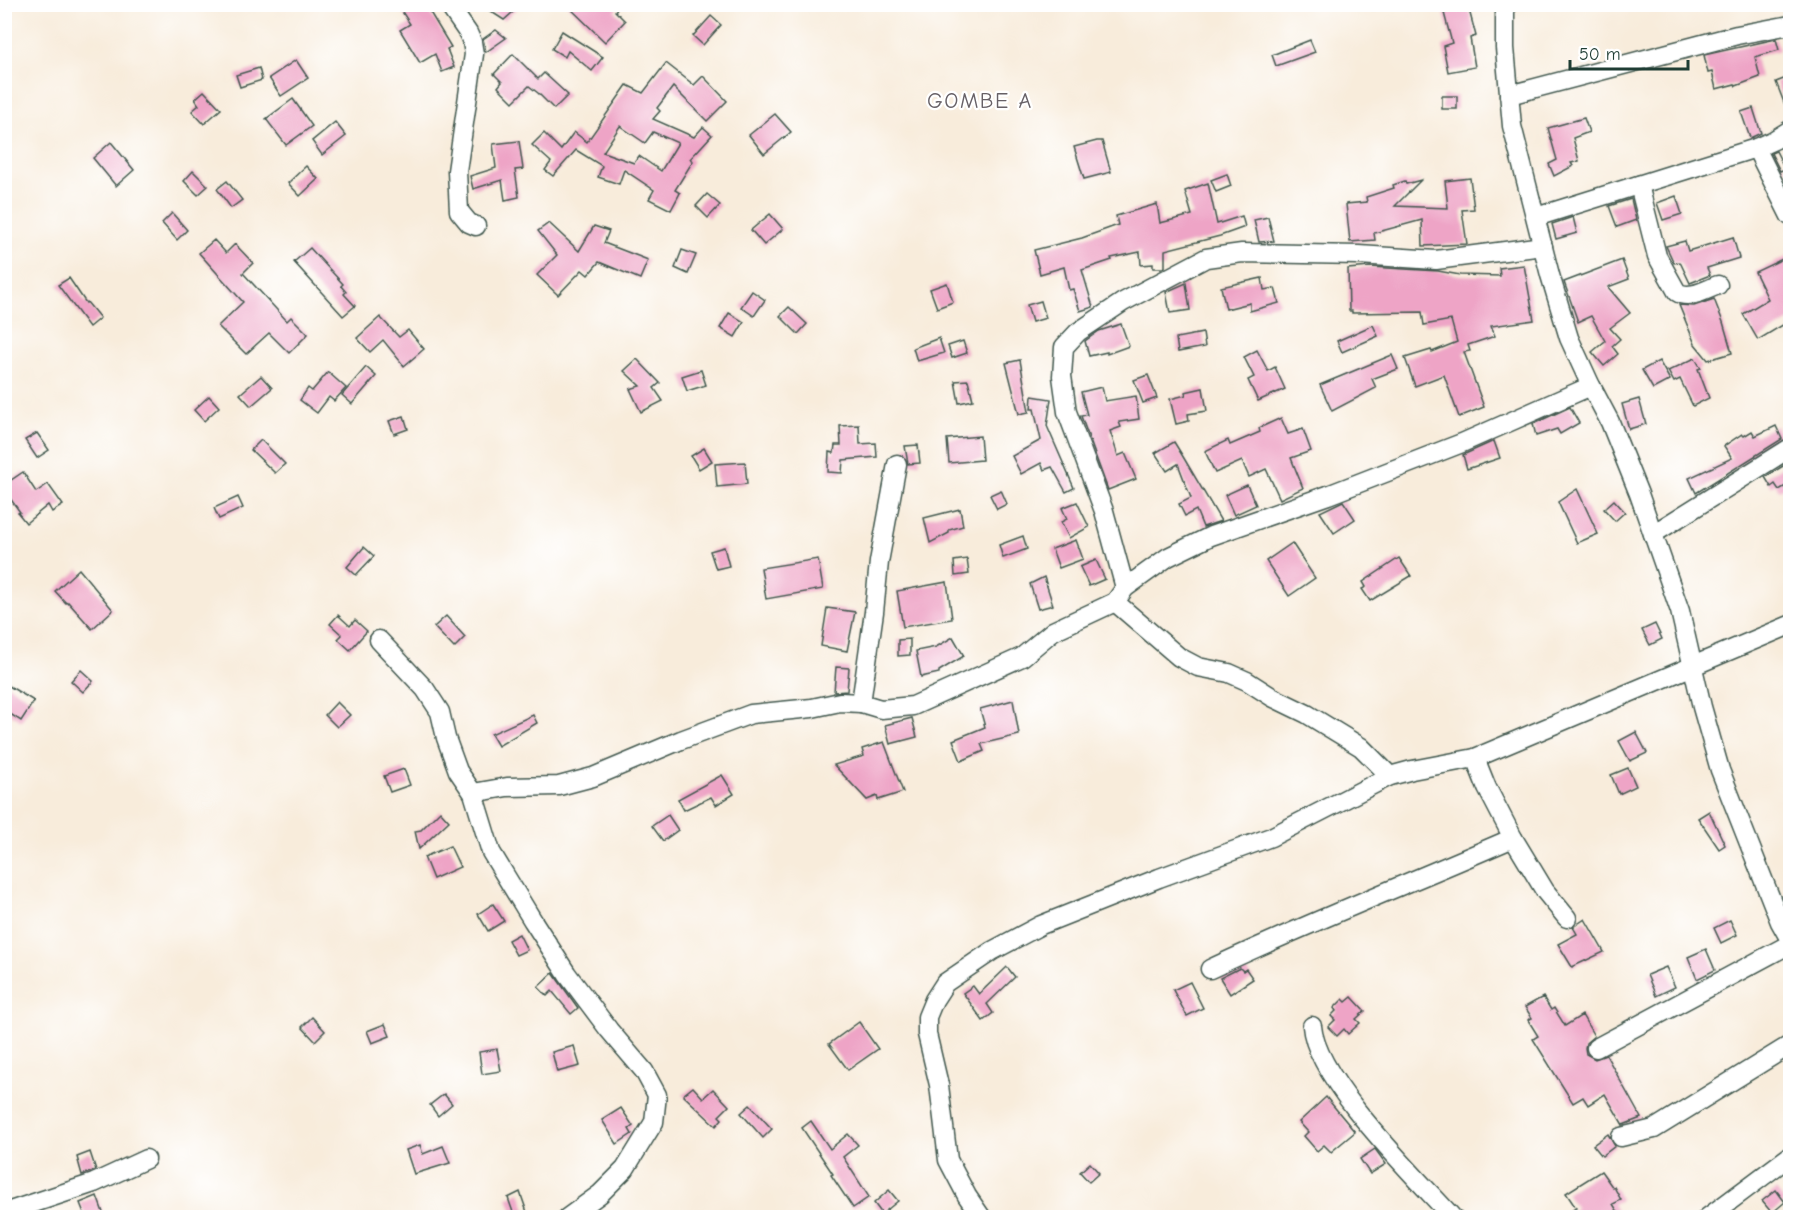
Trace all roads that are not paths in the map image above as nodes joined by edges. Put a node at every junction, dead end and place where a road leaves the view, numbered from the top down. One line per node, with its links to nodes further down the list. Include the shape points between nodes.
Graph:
1 (448, 4): 10 (street, via 472,42 474,54 457,171 459,211)
2 (1505, 4): 4 (street)
3 (1791, 25): 4 (street, via 1737,35)
4 (1509, 95): 9 (street, via 1512,126)
5 (1791, 130): 6 (street)
6 (1755, 148): 7 (street); 8 (street)
7 (1639, 185): 9 (street); 12 (street, via 1657,256 1677,292 1691,295)
8 (1791, 216)
9 (1536, 217): 11 (street)
10 (476, 226)
11 (1543, 246): 13 (street, via 1569,338); 17 (street, via 1436,260 1263,254 1206,258 1123,302 1078,332 1064,347 1062,376 1067,412 1104,511)
12 (1718, 285)
13 (1591, 386): 16 (street, via 1610,422); 17 (street, via 1462,443 1211,536 1168,557)
14 (1791, 448): 16 (street)
15 (897, 464): 21 (street, via 879,562)
16 (1653, 534): 20 (street, via 1680,610)
17 (1120, 595): 21 (street, via 1053,631 1022,657 913,706 881,709); 23 (street, via 1179,657 1198,667 1247,681 1307,714 1361,747)
18 (1791, 625): 20 (street)
19 (379, 640): 24 (street, via 425,689 440,712 458,771)
20 (1694, 666): 22 (street); 27 (street, via 1720,770)
21 (861, 703): 24 (street, via 840,702 751,714 593,777 559,786 507,787)
22 (1475, 758): 23 (street); 25 (street)
23 (1390, 776): 37 (street, via 1271,837 1041,925 992,951 945,983 927,1017 927,1034 939,1085 948,1160)
24 (472, 793): 36 (street, via 491,852 533,921 567,974 644,1071 657,1095 654,1122 625,1169)
25 (1513, 838): 26 (street, via 1545,891); 28 (street)
26 (1567, 918)
27 (1791, 942): 31 (street)
28 (1210, 969)
29 (1312, 1026): 38 (street, via 1313,1038 1328,1069 1362,1118)
30 (1791, 1045): 32 (street, via 1654,1129)
31 (1596, 1048)
32 (1621, 1137)
33 (1791, 1156): 39 (street)
34 (146, 1159): 35 (street, via 94,1184)
35 (4, 1213)
36 (567, 1218)
37 (982, 1218)
38 (1453, 1218)
39 (1707, 1218)

